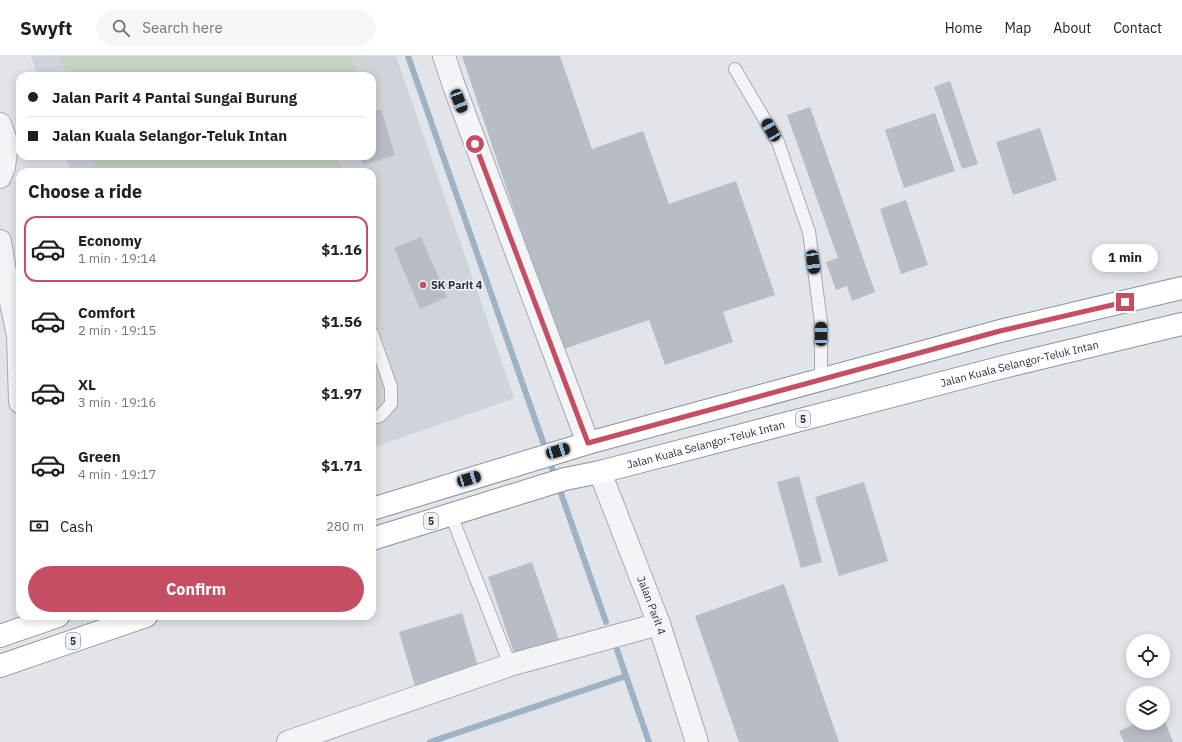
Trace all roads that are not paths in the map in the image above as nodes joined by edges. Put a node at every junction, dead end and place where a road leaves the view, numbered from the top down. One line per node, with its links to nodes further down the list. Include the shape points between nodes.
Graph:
1 (444, 56): 12 (street)
2 (735, 69): 10 (lane, via 778,142 809,232 821,322)
3 (0, 124): 4 (street, via 7,144)
4 (0, 177)
5 (0, 241): 8 (street)
6 (1182, 288): 10 (highway, via 1000,331)
7 (1182, 324): 13 (highway, Jalan Kuala Selangor-Teluk Intan / 5, via 995,369)
8 (16, 326)
9 (376, 344): 11 (lane, via 391,387 392,404)
10 (821, 380): 12 (highway)
11 (376, 417)
12 (588, 443): 14 (highway)
13 (600, 472): 15 (highway, Jalan Kuala Selangor-Teluk Intan / 5, via 565,479); 19 (street, Jalan Parit 4)
14 (376, 508)
15 (451, 515): 16 (highway, Jalan Kuala Selangor-Teluk Intan / 5); 21 (lane)
16 (376, 538)
17 (46, 620): 20 (highway)
18 (134, 620): 22 (highway, 5)
19 (659, 624): 21 (street); 24 (street, Jalan Parit 4)
20 (0, 636)
21 (510, 665): 23 (street)
22 (0, 666)
23 (288, 742)
24 (697, 742)

